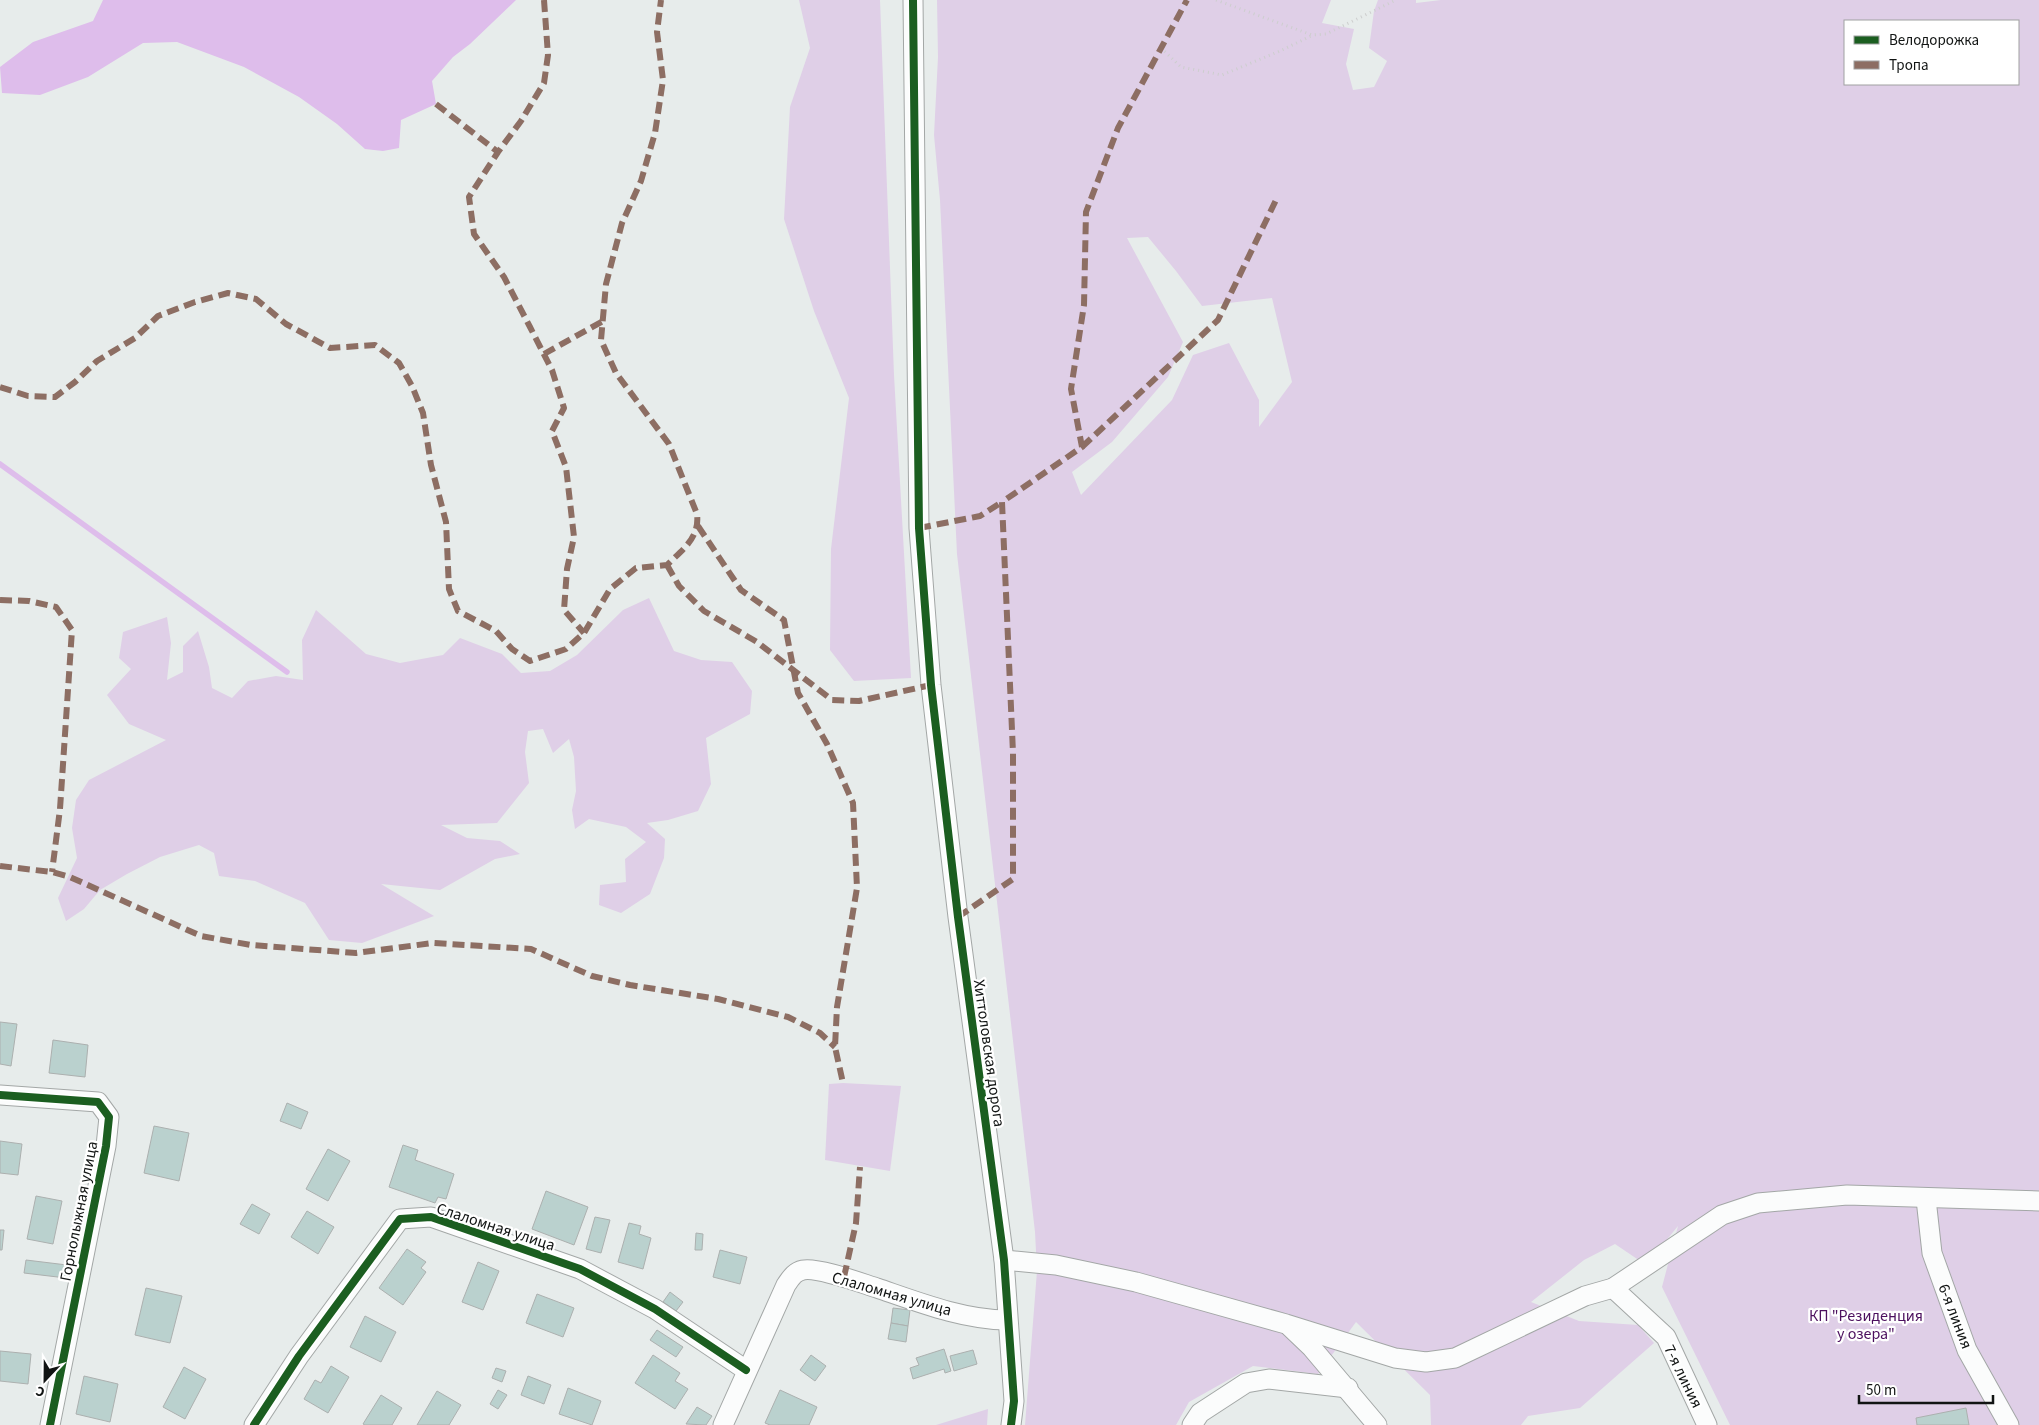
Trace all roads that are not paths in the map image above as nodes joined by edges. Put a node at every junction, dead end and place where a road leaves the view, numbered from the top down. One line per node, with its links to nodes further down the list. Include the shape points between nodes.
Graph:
1 (914, 0): 5 (street, Хиттоловская дорога, via 919,528 931,685)
2 (0, 1095): 11 (street, Горнолыжная улица, via 98,1102 109,1116 106,1146)
3 (1926, 1199): 4 (street); 6 (street, via 1847,1195 1758,1203 1722,1215); 18 (street, 6-я линия, via 1932,1253 1967,1350)
4 (2039, 1201)
5 (1004, 1260): 7 (street, Хиттоловская дорога); 8 (street, via 1056,1264 1136,1282)
6 (1613, 1288): 8 (street, via 1585,1296 1455,1358 1426,1362 1395,1358); 17 (street, 7-я линия, via 1666,1338)
7 (1007, 1320): 9 (street, Слаломная улица, via 989,1320 915,1301 844,1277 805,1270 795,1274 786,1285); 14 (street, Хиттоловская дорога, via 1014,1401)
8 (1286, 1324): 10 (street)
9 (746, 1370): 12 (street, Слаломная улица, via 655,1309 580,1269 431,1217 400,1219 299,1356); 13 (street, Слаломная улица)
10 (1348, 1388): 15 (street, via 1269,1379 1246,1383 1200,1413); 16 (street)
11 (50, 1425)
12 (254, 1425)
13 (723, 1425)
14 (1011, 1425)
15 (1192, 1425)
16 (1377, 1425)
17 (1707, 1425)
18 (2009, 1425)

